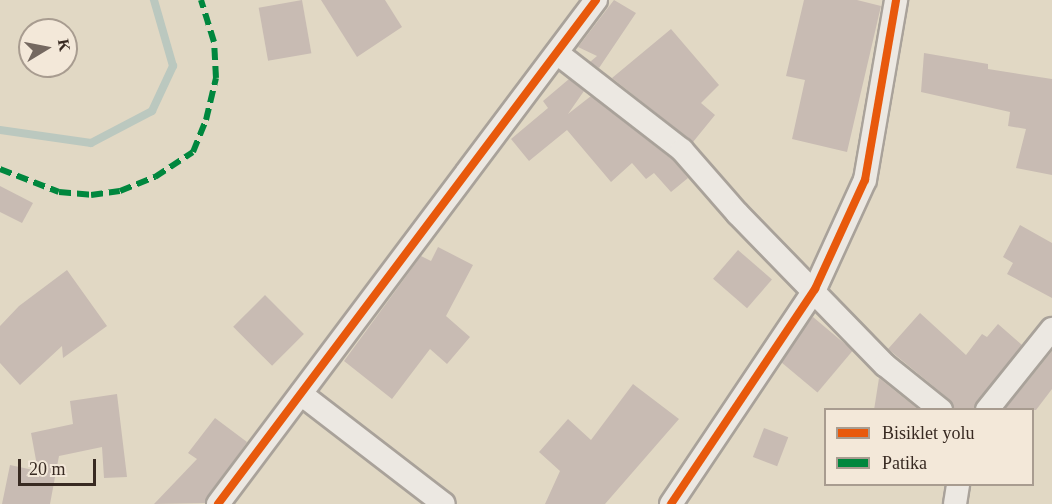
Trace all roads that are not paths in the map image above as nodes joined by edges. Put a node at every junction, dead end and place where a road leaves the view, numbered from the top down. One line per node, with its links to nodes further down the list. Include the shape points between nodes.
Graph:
1 (596, 0): 3 (street)
2 (896, 0): 4 (street, via 865,180)
3 (557, 52): 4 (street, via 682,150 737,213); 6 (street)
4 (815, 289): 7 (street, via 885,365); 12 (street)
5 (1052, 329): 8 (street)
6 (301, 394): 10 (street); 11 (street)
7 (939, 408)
8 (989, 408)
9 (958, 486): 13 (street)
10 (218, 504)
11 (444, 504)
12 (671, 504)
13 (954, 504)

